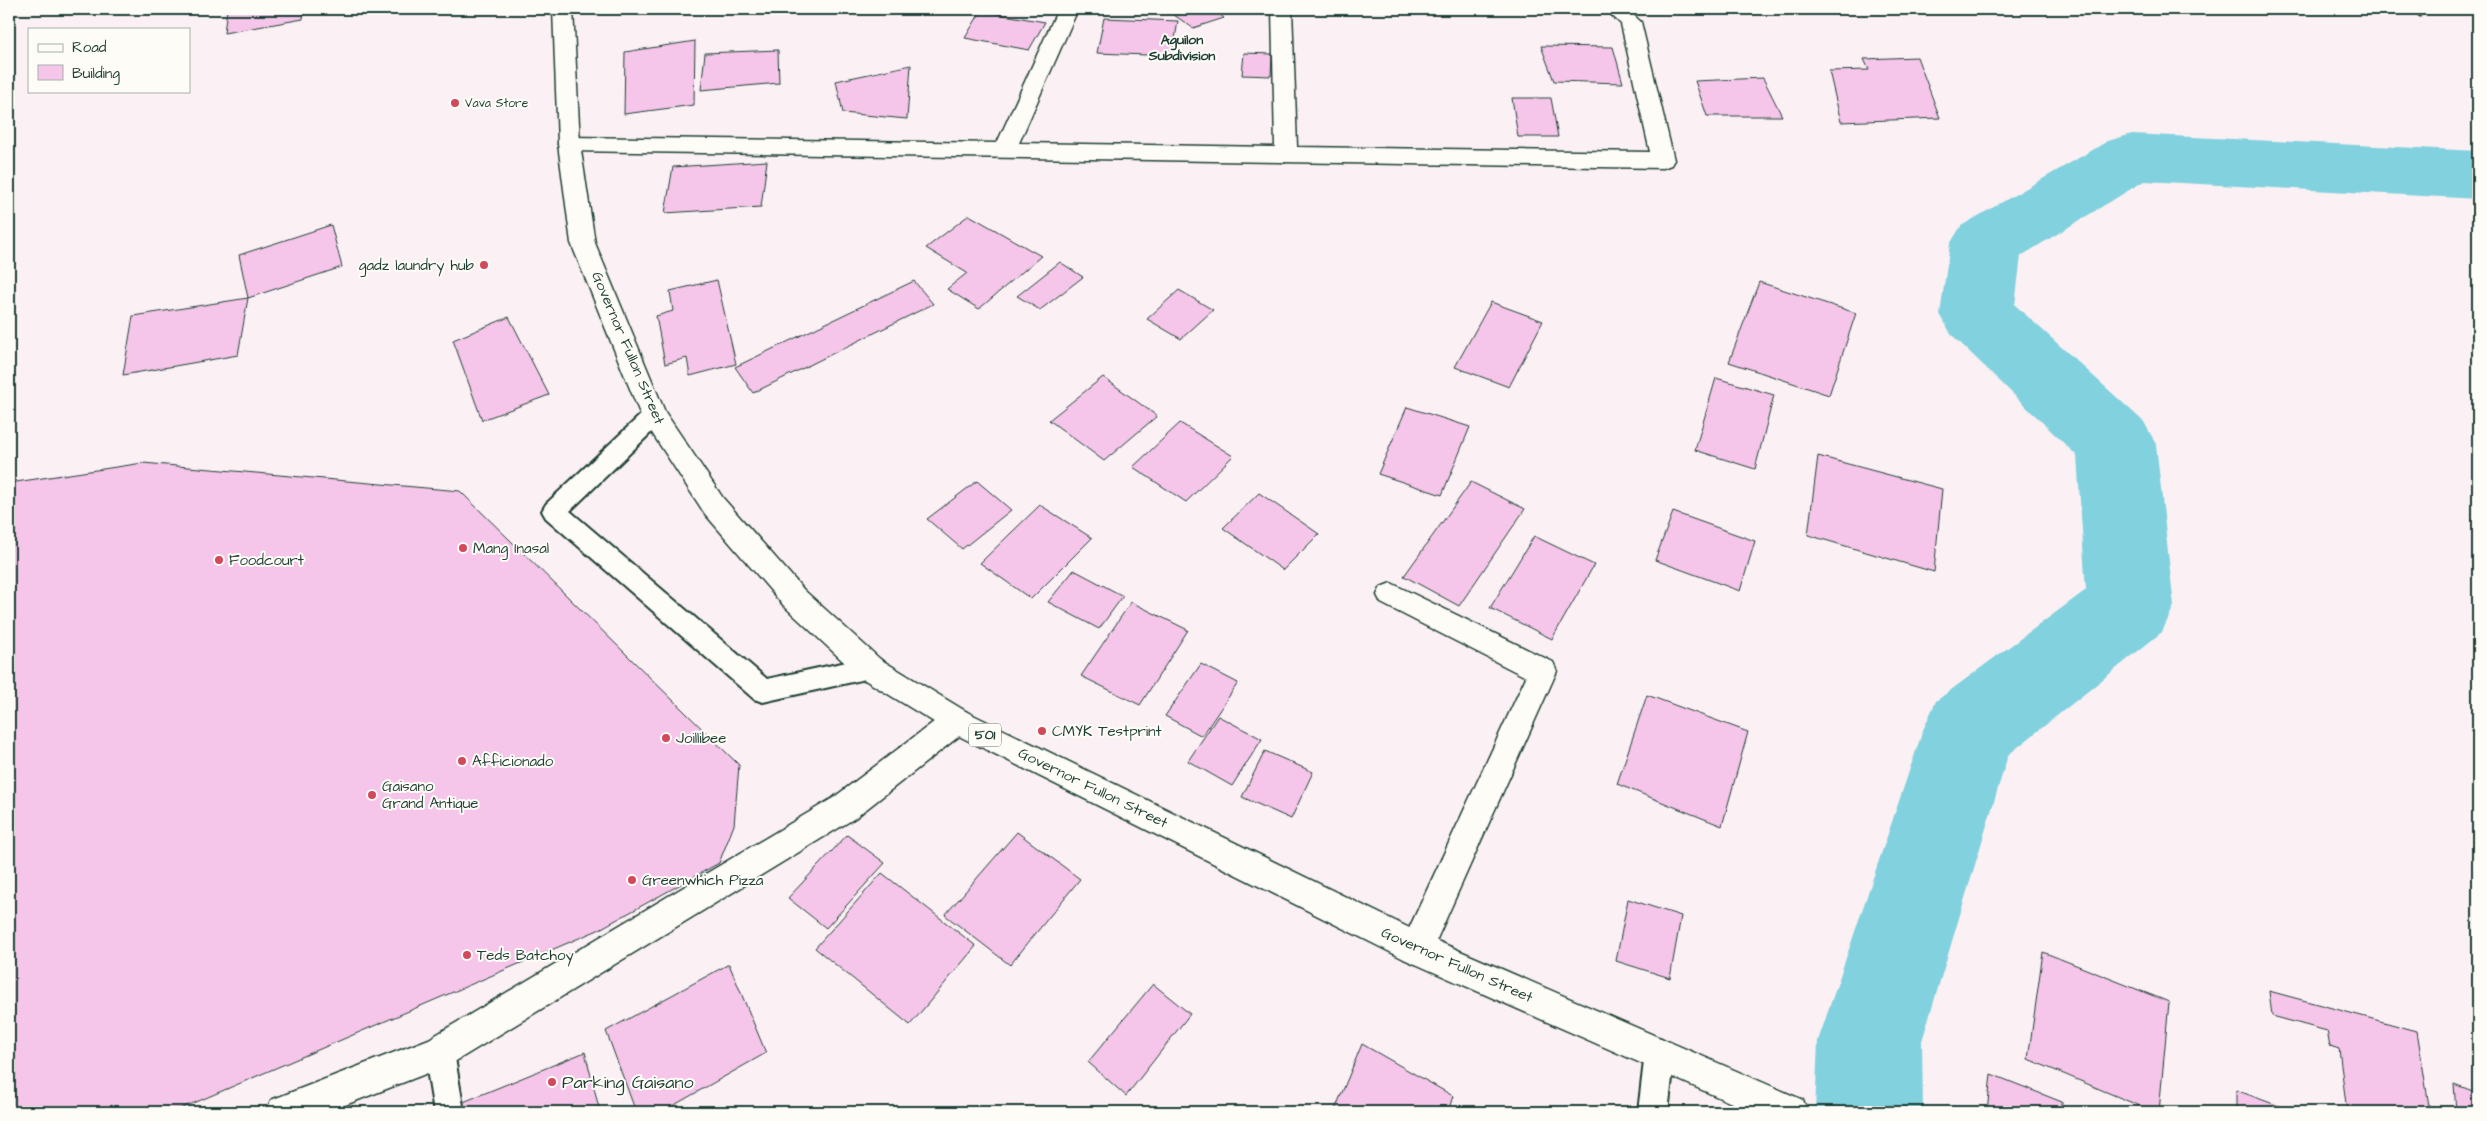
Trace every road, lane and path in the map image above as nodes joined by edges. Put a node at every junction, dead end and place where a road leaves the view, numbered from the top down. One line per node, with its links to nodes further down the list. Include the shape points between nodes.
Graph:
1 (563, 9): 7 (street, Governor Fullon Street / 501)
2 (1068, 9): 8 (street)
3 (1282, 9): 9 (street)
4 (1615, 9): 9 (street, via 1631,22 1663,160)
5 (2412, 9): 6 (path)
6 (2422, 18)
7 (569, 144): 8 (street); 10 (street, Governor Fullon Street / 501, via 583,243)
8 (1005, 150): 9 (street)
9 (1286, 154)
10 (654, 416): 12 (street, Governor Fullon Street / 501, via 714,506 794,598); 12 (lane, via 554,510 763,691)
11 (1391, 595): 14 (street, via 1543,671)
12 (870, 668): 13 (street, Governor Fullon Street / 501)
13 (957, 721): 14 (street, Governor Fullon Street / 501); 15 (street, via 844,808)
14 (1416, 948): 16 (street, Governor Fullon Street / 501)
15 (439, 1052): 17 (street); 18 (lane)
16 (1660, 1053): 19 (lane); 20 (street, Governor Fullon Street / 501)
17 (283, 1112)
18 (448, 1112)
19 (1653, 1112)
20 (1791, 1112)

